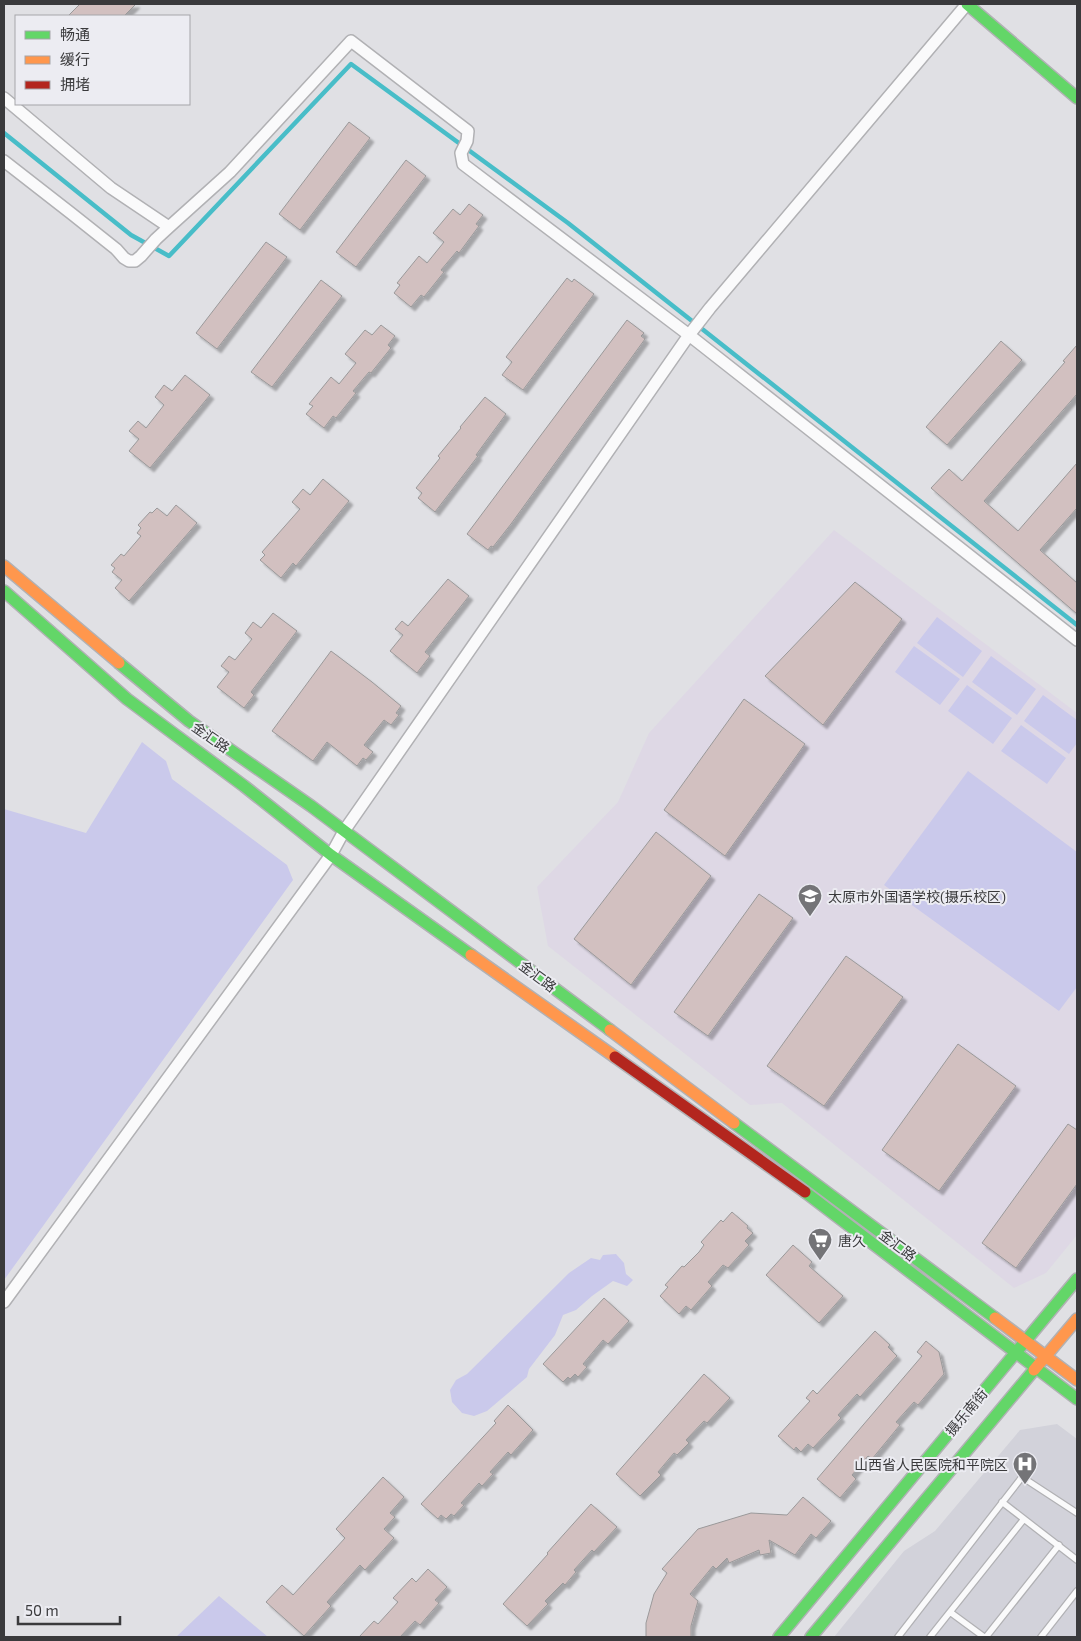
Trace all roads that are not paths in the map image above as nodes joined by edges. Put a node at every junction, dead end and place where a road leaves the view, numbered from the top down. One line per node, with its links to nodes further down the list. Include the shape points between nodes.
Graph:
1 (967, 4): 3 (street); 6 (street)
2 (4, 98): 5 (street, via 111,188)
3 (1077, 98)
4 (4, 161): 5 (street, via 129,261 141,256)
5 (169, 227): 6 (street, via 230,172 351,41 468,132 461,153 463,164)
6 (689, 335): 9 (street); 10 (street)
7 (4, 566): 10 (street, 金汇路, via 189,721)
8 (4, 591): 11 (street, 金汇路, via 127,699)
9 (1077, 640)
10 (345, 831): 11 (street); 15 (street, 金汇路)
11 (331, 855): 13 (street); 16 (street, 金汇路, via 807,1193)
12 (1077, 1279): 15 (street, 摄乐南街)
13 (4, 1302)
14 (1077, 1319): 17 (street, 摄乐南街)
15 (1025, 1340): 16 (street, 摄乐南街); 17 (street, 金汇路)
16 (1015, 1352): 18 (street, 金汇路); 28 (street, 摄乐南街)
17 (1046, 1356): 18 (street, 摄乐南街); 19 (street, 金汇路)
18 (1036, 1368): 20 (street, 金汇路); 29 (street, 摄乐南街)
19 (1077, 1380)
20 (1077, 1399)
21 (1002, 1502): 22 (lane, via 1022,1477); 23 (lane); 30 (lane)
22 (1077, 1513)
23 (1024, 1519): 24 (lane); 27 (lane)
24 (1058, 1545): 25 (lane); 32 (lane)
25 (1077, 1560)
26 (1077, 1591): 33 (lane)
27 (950, 1612): 31 (lane); 32 (lane)
28 (779, 1637)
29 (811, 1637)
30 (898, 1637)
31 (930, 1637)
32 (985, 1637)
33 (1041, 1637)

